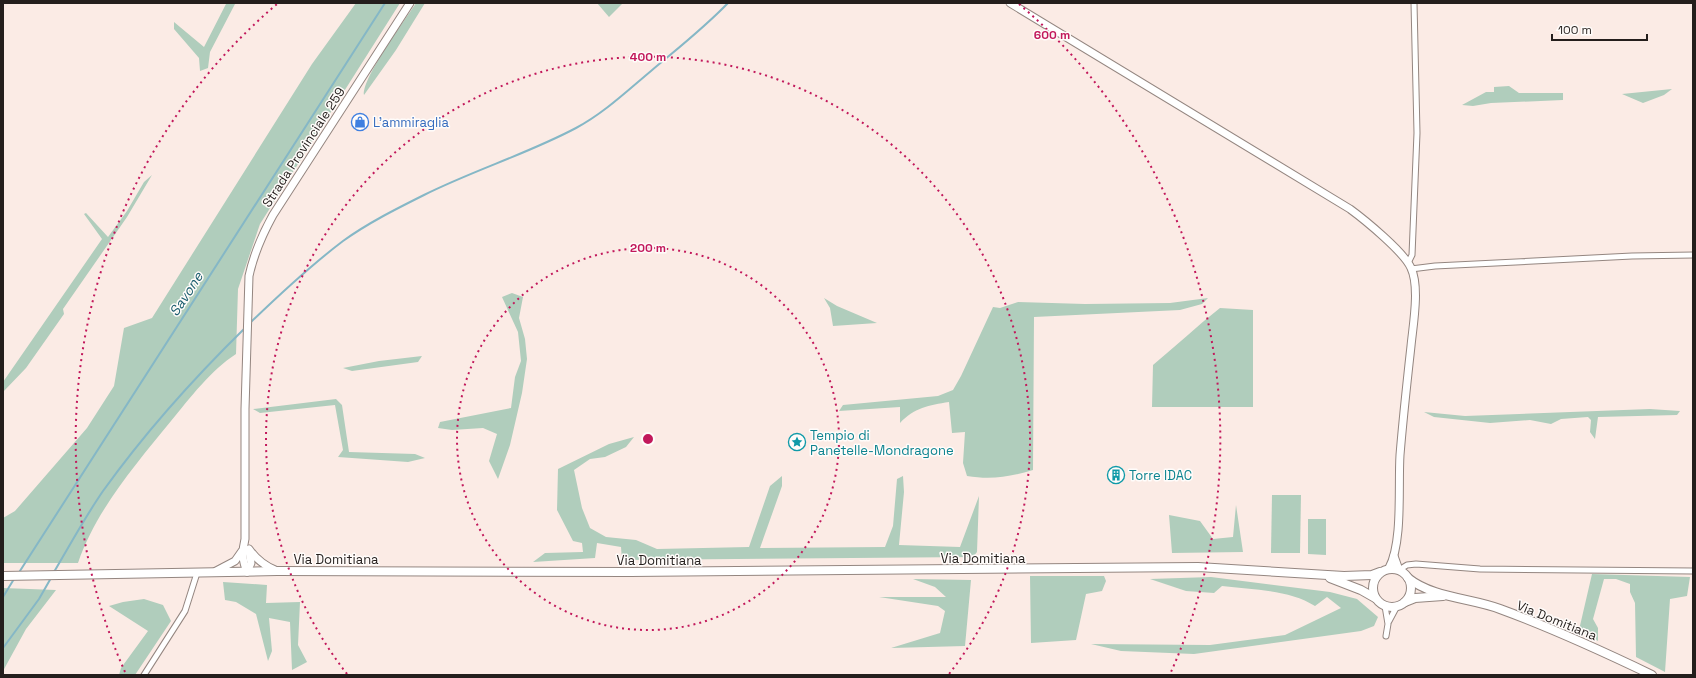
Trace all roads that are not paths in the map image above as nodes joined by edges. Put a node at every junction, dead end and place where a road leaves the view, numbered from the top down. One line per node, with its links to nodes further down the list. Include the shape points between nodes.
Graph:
1 (410, 3): 6 (street, Strada Provinciale 259, via 273,215 259,240 248,276 245,409)
2 (1010, 3): 5 (street, via 1350,208)
3 (1414, 3): 5 (street, via 1417,133)
4 (1693, 255): 5 (street)
5 (1410, 266): 7 (street, via 1414,290 1414,318 1400,454 1397,541)
6 (246, 550): 10 (street, via 265,566); 12 (street, via 243,563); 15 (street, via 225,568)
7 (1394, 556): 8 (street); 9 (street)
8 (1389, 568): 9 (main road); 13 (main road, Via Domitiana)
9 (1399, 570): 11 (street, via 1407,565 1416,564 1480,569); 18 (main road, Via Domitiana)
10 (277, 571): 12 (main road, Via Domitiana); 16 (main road, Via Domitiana, via 638,572 1198,567)
11 (1693, 571)
12 (247, 572): 15 (main road, Via Domitiana)
13 (1380, 572): 16 (main road, Via Domitiana, via 1361,576); 20 (main road, via 1373,581)
14 (197, 573): 15 (main road, Via Domitiana); 17 (main road, Via Domitiana); 26 (street, via 185,611)
15 (211, 573)
16 (1316, 575): 20 (main road, Via Domitiana, via 1348,584)
17 (3, 576)
18 (1408, 578): 19 (main road, Via Domitiana); 21 (main road, via 1410,593)
19 (1450, 596): 21 (main road, Via Domitiana, via 1423,597); 27 (main road, Via Domitiana, via 1500,609 1598,649)
20 (1375, 598): 22 (main road, Via Domitiana)
21 (1405, 602): 23 (main road, Via Domitiana)
22 (1385, 606): 23 (main road, Via Domitiana); 24 (street)
23 (1397, 606): 24 (street)
24 (1388, 624): 25 (street)
25 (1386, 636)
26 (144, 675)
27 (1652, 675)

